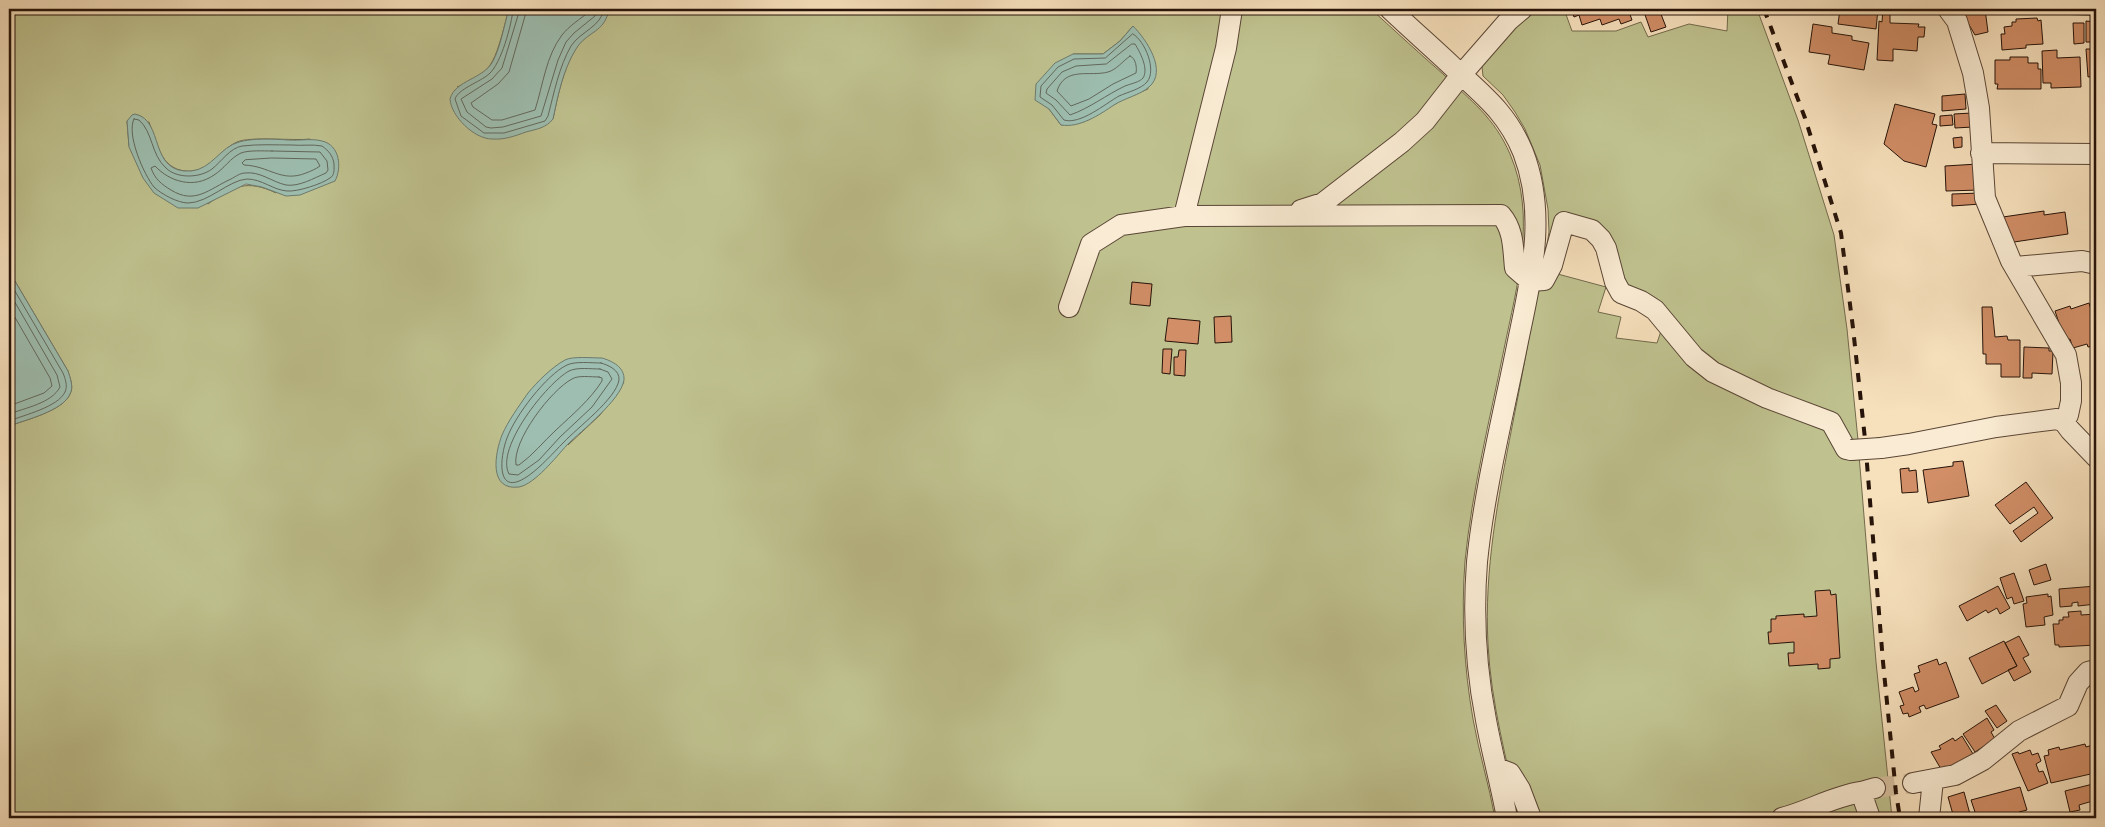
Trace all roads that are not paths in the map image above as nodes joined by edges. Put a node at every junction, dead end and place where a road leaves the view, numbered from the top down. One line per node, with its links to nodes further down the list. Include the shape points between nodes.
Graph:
1 (1232, 9): 8 (street, via 1226,48)
2 (1390, 9): 5 (street)
3 (1522, 9): 5 (street)
4 (1948, 9): 6 (street, via 1957,21 1973,73)
5 (1461, 75): 9 (street, via 1425,121 1402,142 1323,203); 12 (street, via 1505,118 1529,169 1536,210)
6 (1981, 153): 7 (street); 11 (street, via 1985,198)
7 (2096, 154)
8 (1184, 216): 9 (street); 13 (street, via 1121,225 1091,244)
9 (1283, 216): 12 (street, via 1501,215 1511,230 1515,268)
10 (2096, 264): 11 (street, via 2082,261)
11 (2015, 267): 14 (street, via 2066,355 2071,401)
12 (1530, 281): 14 (street, bridge, via 1544,280 1552,265 1564,222 1592,230 1606,248 1621,293 1655,310 1700,362 1727,380 1832,422 1846,449 1881,448 2057,419); 17 (street, via 1477,563 1480,681)
13 (1069, 307)
14 (2064, 422): 15 (street)
15 (2096, 457)
16 (2096, 670): 22 (street, via 2088,672 2078,683 2068,706 2019,731 1983,760 1955,775 1923,782)
17 (1496, 768): 18 (street); 19 (street, via 1510,773 1520,788)
18 (1507, 818)
19 (1531, 818)
20 (1782, 818): 21 (street, via 1847,794 1868,790)
21 (1870, 818)
22 (1929, 818)

